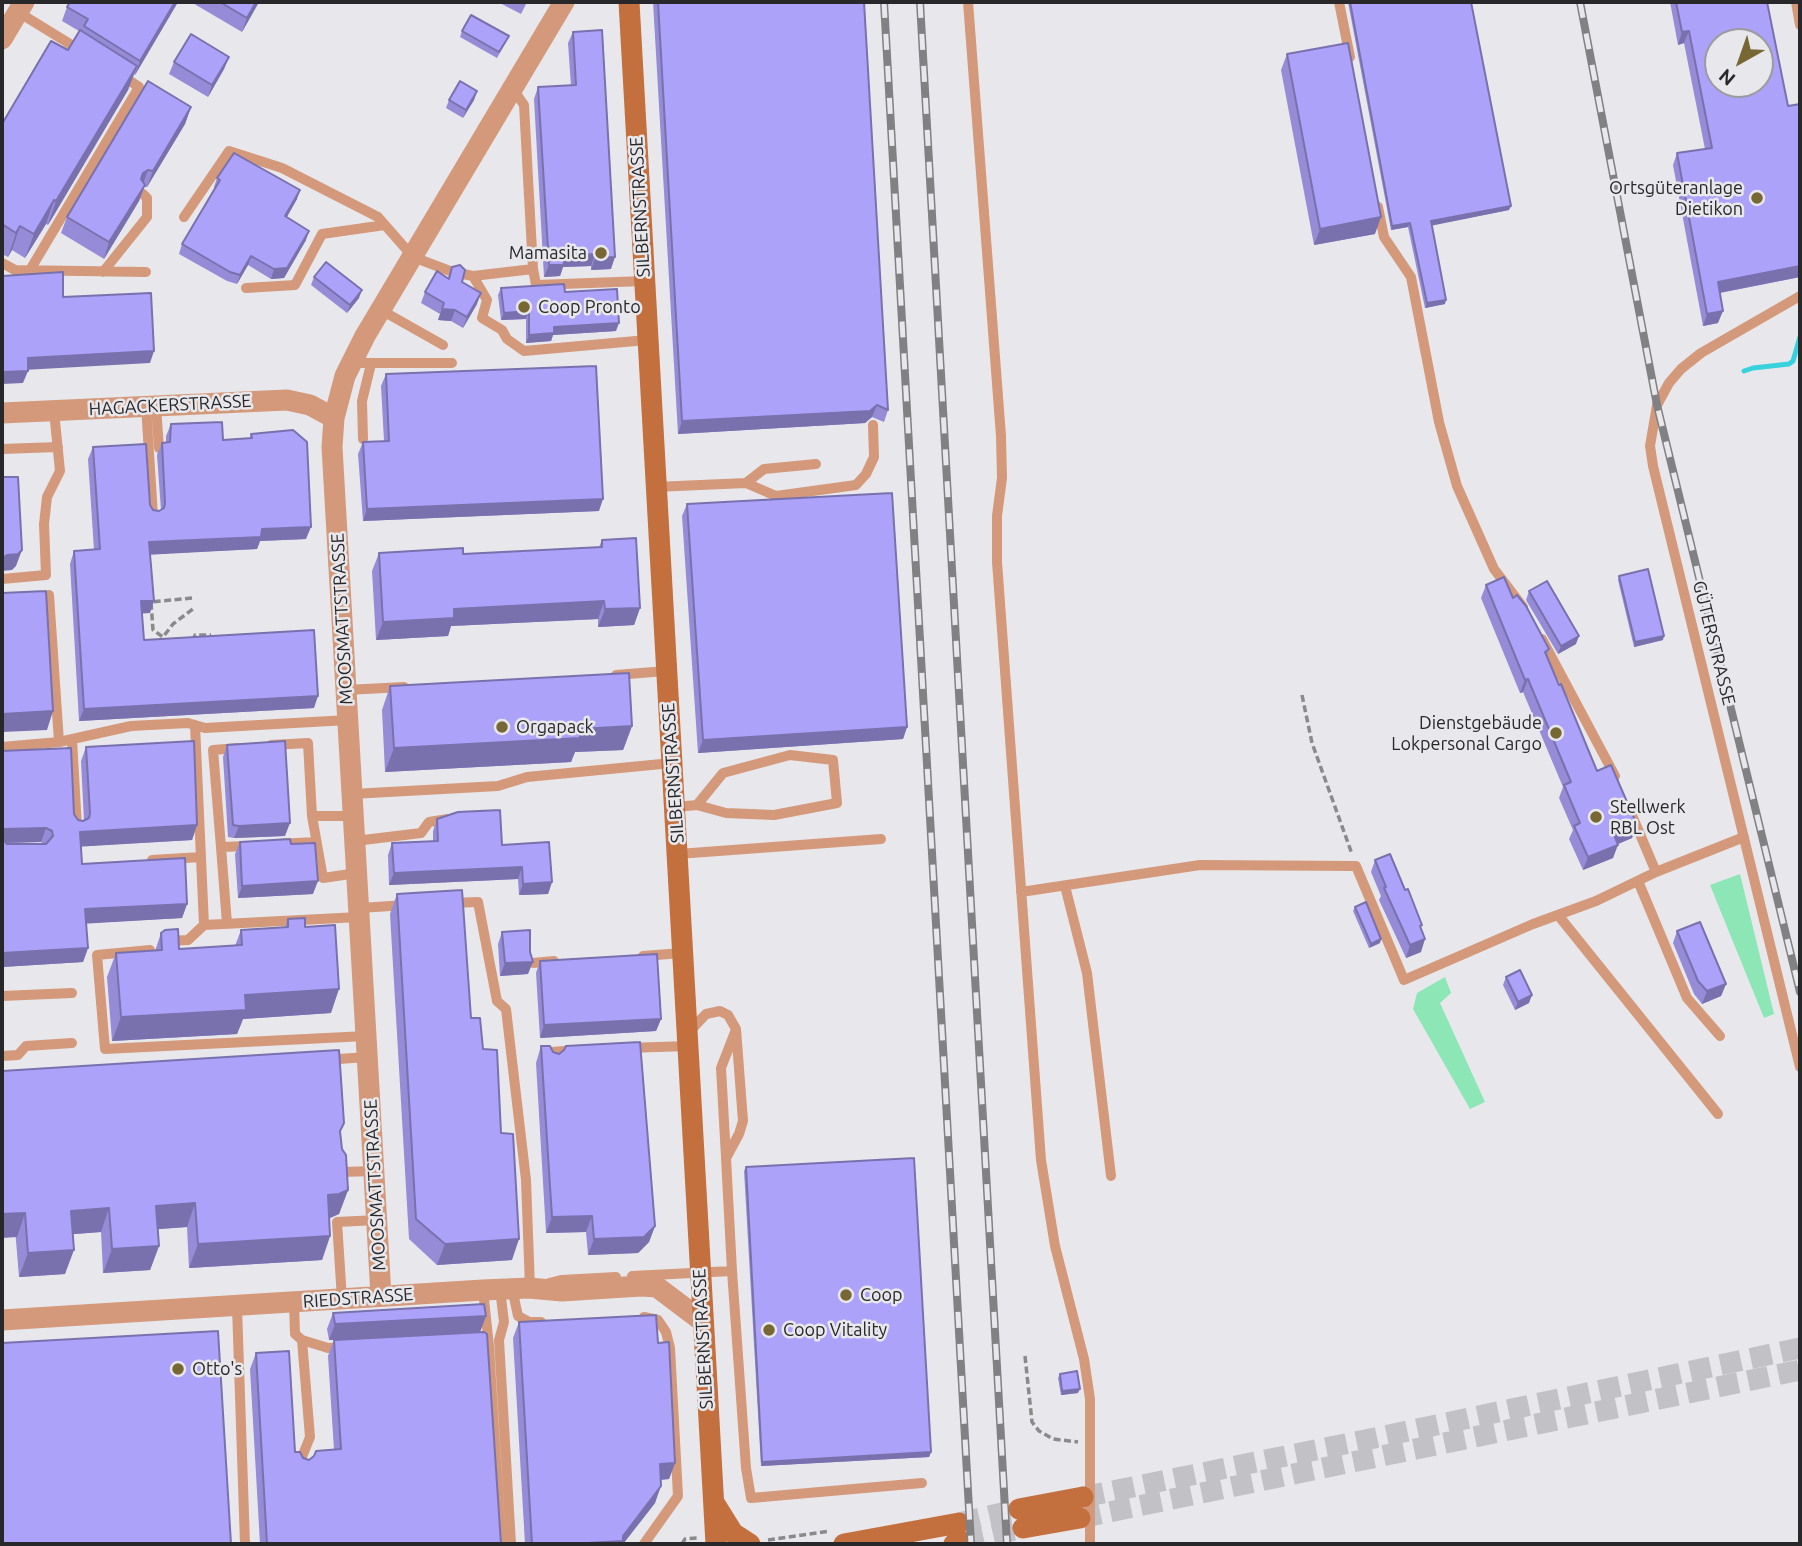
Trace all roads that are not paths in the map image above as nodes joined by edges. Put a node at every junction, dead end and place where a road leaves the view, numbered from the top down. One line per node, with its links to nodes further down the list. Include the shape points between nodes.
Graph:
1 (564, 2): 12 (street, MOOSMATTSTRASSE)
2 (629, 2): 24 (street, SILBERNSTRASSE)
3 (968, 2): 82 (lane, via 1000,436 997,562)
4 (1339, 2): 11 (lane)
5 (1796, 2): 7 (lane)
6 (21, 7): 8 (street); 9 (lane)
7 (1800, 25)
8 (2, 39)
9 (95, 60)
10 (106, 66): 20 (lane, via 139,87)
11 (1352, 67)
12 (513, 89): 17 (street, MOOSMATTSTRASSE); 19 (lane, via 524,105)
13 (143, 194): 22 (lane, via 147,217)
14 (1377, 198): 47 (lane, via 1384,237 1411,277 1439,422 1457,486 1494,569)
15 (184, 217): 16 (lane, via 229,151 282,169)
16 (386, 225): 17 (lane); 25 (lane, via 322,234 295,285)
17 (413, 257): 21 (lane); 27 (street, MOOSMATTSTRASSE)
18 (2, 263): 20 (lane, via 15,270)
19 (533, 269): 24 (lane, via 536,285); 28 (lane, via 468,275 487,300 482,318 524,351)
20 (30, 270): 22 (lane)
21 (450, 271)
22 (103, 272): 23 (lane)
23 (146, 272)
24 (644, 281): 28 (street, SILBERNSTRASSE)
25 (246, 288)
26 (1800, 296): 68 (lane, GÜTERSTRASSE, via 1681,369 1661,396 1651,435 1653,466)
27 (381, 310): 29 (lane); 30 (street, MOOSMATTSTRASSE)
28 (647, 340): 43 (street, SILBERNSTRASSE)
29 (443, 345)
30 (361, 363): 31 (lane); 35 (street, MOOSMATTSTRASSE, via 345,376); 37 (lane)
31 (452, 363)
32 (151, 406): 33 (street, HAGACKERSTRASSE); 35 (street, HAGACKERSTRASSE, via 287,400 310,405); 39 (lane); 44 (lane)
33 (54, 411): 34 (street, HAGACKERSTRASSE); 38 (lane)
34 (2, 413)
35 (334, 418): 52 (street, MOOSMATTSTRASSE)
36 (873, 425): 42 (lane, via 874,457 856,485 776,496)
37 (363, 439)
38 (58, 447): 40 (lane); 45 (lane, via 60,471 47,497 44,524 46,575)
39 (159, 448)
40 (2, 449)
41 (816, 464): 42 (lane, via 764,469)
42 (746, 483): 43 (lane)
43 (655, 487): 49 (street, SILBERNSTRASSE)
44 (153, 516)
45 (2, 579)
46 (49, 594): 56 (lane)
47 (1528, 615)
48 (1534, 626): 59 (lane)
49 (666, 671): 50 (lane); 58 (street, SILBERNSTRASSE)
50 (598, 676)
51 (410, 687): 52 (lane)
52 (346, 690): 53 (street, MOOSMATTSTRASSE)
53 (348, 720): 54 (lane); 60 (street, MOOSMATTSTRASSE)
54 (195, 725): 55 (lane, via 131,726); 76 (lane)
55 (72, 739): 56 (lane); 67 (lane)
56 (60, 742): 57 (lane)
57 (2, 747)
58 (672, 763): 60 (lane, via 527,777 498,786); 63 (street, SILBERNSTRASSE)
59 (1620, 787)
60 (352, 794): 65 (street, MOOSMATTSTRASSE)
61 (1625, 799): 78 (lane)
62 (697, 805): 62 (lane, via 723,773 790,755 833,760 837,803 774,815 726,813); 63 (lane)
63 (675, 807): 75 (street, SILBERNSTRASSE)
64 (312, 816): 65 (lane); 71 (lane); 74 (lane, via 308,743 213,750)
65 (353, 816): 70 (street, MOOSMATTSTRASSE)
66 (448, 819): 70 (lane, via 429,821 421,833)
67 (77, 828)
68 (1744, 837): 78 (lane); 107 (lane, GÜTERSTRASSE)
69 (881, 839): 75 (lane)
70 (355, 841): 79 (street, MOOSMATTSTRASSE)
71 (316, 842): 73 (lane); 79 (lane, via 323,878)
72 (257, 845): 74 (lane)
73 (269, 845)
74 (220, 847): 87 (lane)
75 (678, 854): 91 (street, SILBERNSTRASSE)
76 (201, 857): 77 (lane); 88 (lane)
77 (140, 861)
78 (1656, 872): 80 (lane)
79 (357, 873): 85 (street, MOOSMATTSTRASSE)
80 (1638, 881): 86 (lane); 98 (lane, via 1687,999)
81 (1065, 886): 82 (lane); 86 (lane, via 1200,865 1356,866 1404,980); 112 (lane, via 1087,972)
82 (1021, 892): 141 (lane, via 1041,1160 1055,1246 1090,1399)
83 (438, 904): 116 (lane, via 478,902 497,1001 506,1009 526,1180)
84 (424, 905): 85 (lane)
85 (359, 913): 87 (lane); 101 (street, MOOSMATTSTRASSE)
86 (1558, 915): 108 (lane)
87 (227, 924): 88 (lane)
88 (205, 925): 89 (lane, via 188,940)
89 (169, 941)
90 (150, 950): 101 (lane, via 97,955 104,1049)
91 (682, 953): 92 (lane); 99 (street, SILBERNSTRASSE)
92 (637, 956)
93 (572, 960): 94 (lane)
94 (533, 963)
95 (72, 993): 96 (lane)
96 (2, 996)
97 (736, 1029): 99 (lane, via 728,1014 715,1011 706,1014); 110 (lane, via 721,1069); 110 (lane, via 743,1121)
98 (1720, 1036)
99 (687, 1040): 102 (lane); 115 (street, SILBERNSTRASSE)
100 (72, 1043): 104 (lane, via 26,1046 18,1055)
101 (367, 1046): 105 (lane); 111 (street, MOOSMATTSTRASSE)
102 (619, 1048)
103 (593, 1049): 106 (lane, via 552,1052)
104 (2, 1056)
105 (313, 1061)
106 (552, 1062)
107 (1800, 1067)
108 (1718, 1114)
109 (339, 1154): 111 (lane, via 341,1172)
110 (726, 1158): 114 (lane)
111 (374, 1171): 113 (street, MOOSMATTSTRASSE)
112 (1111, 1176)
113 (377, 1220): 117 (street, MOOSMATTSTRASSE); 118 (lane, via 337,1222)
114 (732, 1271): 115 (lane); 129 (lane, via 751,1498)
115 (699, 1272): 116 (lane, via 561,1280); 124 (street, SILBERNSTRASSE)
116 (506, 1289): 117 (street, RIEDSTRASSE); 123 (lane, via 518,1316 529,1322); 124 (street, RIEDSTRASSE, via 657,1287); 135 (lane, via 485,1343); 136 (lane, via 499,1340)
117 (381, 1296): 118 (street, RIEDSTRASSE)
118 (342, 1298): 119 (street, RIEDSTRASSE)
119 (294, 1302): 120 (street, RIEDSTRASSE); 126 (lane, via 295,1334)
120 (237, 1307): 122 (street, RIEDSTRASSE); 134 (lane)
121 (638, 1316): 137 (lane, via 658,1320 670,1348 678,1496)
122 (2, 1320)
123 (556, 1321)
124 (702, 1321): 130 (street, SILBERNSTRASSE)
125 (327, 1340): 126 (lane)
126 (305, 1342): 127 (lane, via 328,1348); 128 (lane, via 310,1437)
127 (356, 1347)
128 (302, 1468)
129 (922, 1483)
130 (713, 1503): 138 (street, SILBERNSTRASSE); 139 (street, via 733,1533)
131 (1082, 1507): 132 (street)
132 (1021, 1519)
133 (959, 1536): 140 (street)
134 (245, 1544)
135 (501, 1544)
136 (511, 1544)
137 (644, 1544)
138 (716, 1544)
139 (750, 1544)
140 (844, 1544)
141 (1090, 1544)

